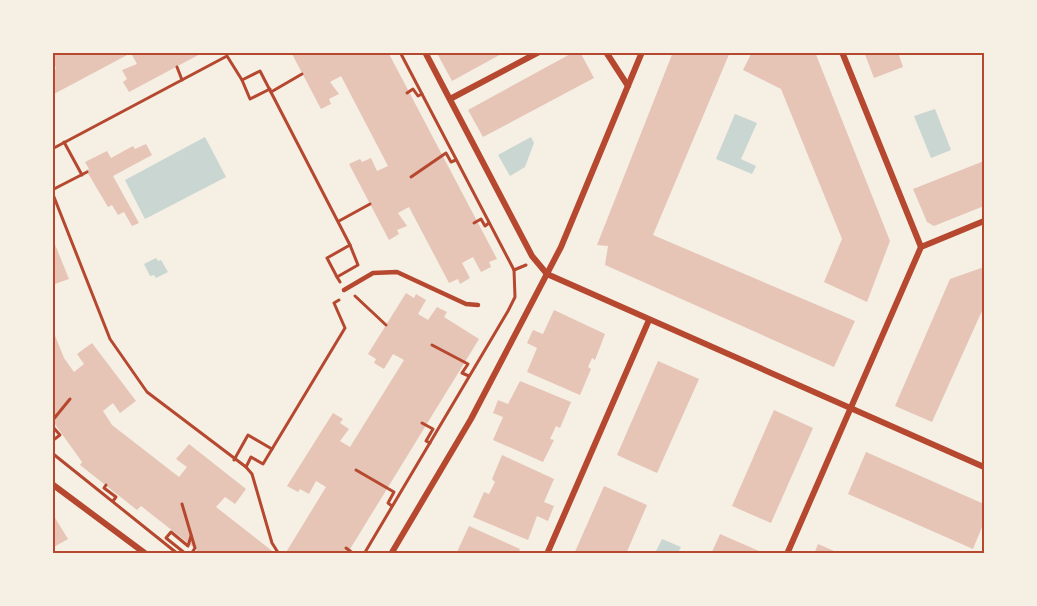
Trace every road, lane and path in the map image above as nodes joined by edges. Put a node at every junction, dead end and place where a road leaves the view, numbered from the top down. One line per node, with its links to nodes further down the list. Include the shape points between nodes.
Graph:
1 (400, 52): 14 (path)
2 (425, 52): 15 (street)
3 (539, 52): 15 (street)
4 (606, 52): 11 (street)
5 (642, 52): 11 (street)
6 (842, 52): 29 (street)
7 (177, 67): 9 (path)
8 (302, 74): 12 (path)
9 (182, 80): 10 (path, via 227,56); 16 (path)
10 (242, 80): 12 (path, via 250,99); 12 (path, via 260,71)
11 (628, 86): 32 (street)
12 (270, 91): 24 (path)
13 (406, 93): 14 (path, via 413,89 418,96)
14 (422, 94): 18 (path)
15 (450, 99): 30 (street)
16 (64, 142): 17 (path); 20 (path)
17 (52, 148)
18 (456, 160): 21 (path, via 452,162 446,153); 27 (path)
19 (87, 172): 20 (path)
20 (82, 175): 22 (path)
21 (411, 177)
22 (52, 191): 49 (path, via 110,339 147,392)
23 (370, 204): 24 (path)
24 (339, 221): 28 (path)
25 (984, 221): 29 (street)
26 (474, 223): 27 (path, via 481,219 485,226)
27 (489, 223): 31 (path)
28 (350, 245): 33 (path, via 358,265); 33 (path, via 327,258)
29 (921, 247): 41 (street)
30 (532, 256): 31 (path, via 525,266); 32 (street)
31 (514, 270): 39 (path, via 515,297)
32 (547, 274): 36 (street); 67 (street, via 471,419)
33 (337, 278): 34 (path)
34 (344, 290): 35 (lane, via 373,273 396,272 466,304)
35 (478, 305)
36 (650, 320): 41 (street); 68 (street)
37 (386, 326): 47 (path, via 354,295 334,303 345,328)
38 (432, 345): 39 (path, via 468,364 462,373)
39 (469, 376): 46 (path)
40 (70, 399): 42 (path)
41 (851, 408): 51 (street); 69 (street)
42 (52, 421)
43 (422, 423): 46 (path, via 433,429 426,441)
44 (52, 426): 45 (path, via 60,435)
45 (52, 441)
46 (430, 443): 57 (path)
47 (272, 449): 49 (path, via 248,435); 50 (path, via 263,464 251,457)
48 (52, 453): 55 (path)
49 (234, 460): 50 (path)
50 (246, 467): 64 (path, via 252,474 272,543)
51 (984, 467)
52 (356, 470): 57 (path, via 394,492 388,503)
53 (52, 484): 60 (street)
54 (106, 485): 55 (path, via 104,488 116,497)
55 (113, 501): 61 (path)
56 (182, 504): 58 (path)
57 (392, 506): 66 (path)
58 (191, 536): 62 (path, via 188,546 171,532 166,538); 63 (path, via 195,548)
59 (345, 548): 65 (path)
60 (146, 554)
61 (178, 554)
62 (186, 554)
63 (191, 554)
64 (279, 554)
65 (354, 554)
66 (364, 554)
67 (391, 554)
68 (547, 554)
69 (787, 554)

